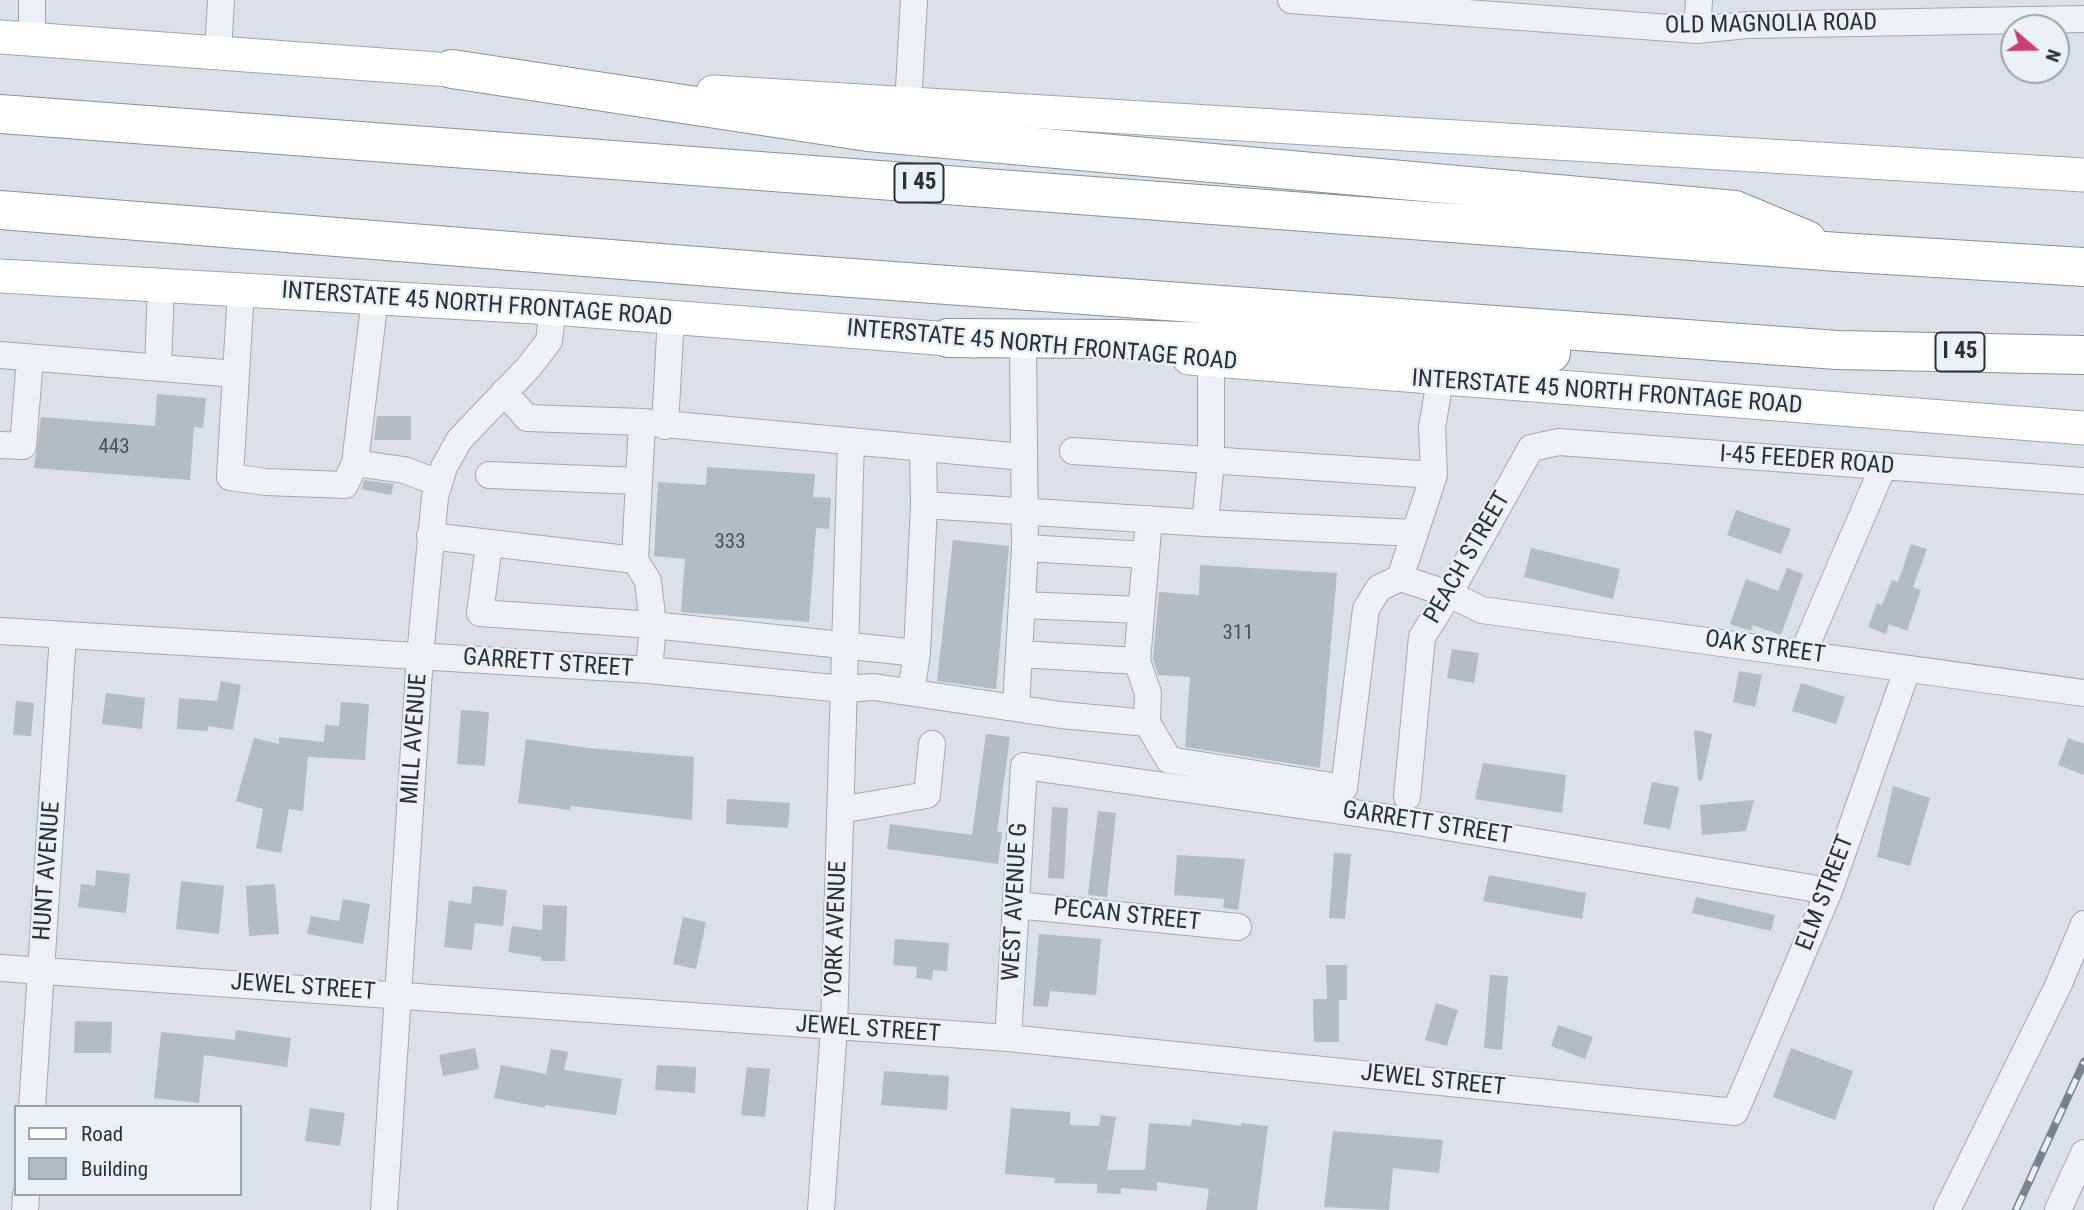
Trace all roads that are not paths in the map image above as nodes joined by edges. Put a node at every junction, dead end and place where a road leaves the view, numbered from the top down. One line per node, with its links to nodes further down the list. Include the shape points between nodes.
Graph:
1 (32, 0): 9 (street)
2 (221, 0): 10 (street)
3 (915, 0): 12 (street)
4 (1291, 0): 6 (street, OLD MAGNOLIA ROAD)
5 (1699, 0): 8 (street)
6 (1485, 8): 8 (street, OLD MAGNOLIA ROAD)
7 (2084, 19): 8 (street, OLD MAGNOLIA ROAD, via 1747,25)
8 (1697, 30)
9 (16, 38): 10 (main road)
10 (218, 51): 11 (main road)
11 (452, 69): 12 (main road); 16 (highway, via 868,132 1735,210)
12 (908, 105): 14 (main road)
13 (0, 114): 16 (highway, I 45)
14 (2084, 175)
15 (0, 210): 26 (highway, I 45)
16 (1838, 252): 17 (highway, I 45)
17 (2084, 267)
18 (0, 276): 19 (main road, INTERSTATE 45 NORTH FRONTAGE ROAD)
19 (161, 285): 20 (main road, INTERSTATE 45 NORTH FRONTAGE ROAD); 31 (street)
20 (241, 290): 21 (main road, INTERSTATE 45 NORTH FRONTAGE ROAD); 32 (street)
21 (375, 298): 22 (main road, INTERSTATE 45 NORTH FRONTAGE ROAD); 44 (street)
22 (553, 308): 23 (main road, INTERSTATE 45 NORTH FRONTAGE ROAD); 34 (street, MILL AVENUE, via 549,341)
23 (671, 317): 24 (main road, INTERSTATE 45 NORTH FRONTAGE ROAD); 35 (street)
24 (948, 338): 25 (main road, INTERSTATE 45 NORTH FRONTAGE ROAD); 26 (highway, via 1120,339 1553,354)
25 (1023, 347): 30 (main road, INTERSTATE 45 NORTH FRONTAGE ROAD); 42 (street)
26 (1837, 350): 28 (highway, I 45)
27 (0, 355): 29 (street)
28 (2084, 355)
29 (30, 358): 31 (street); 38 (street, via 23,446)
30 (1211, 360): 33 (main road, INTERSTATE 45 NORTH FRONTAGE ROAD); 43 (street)
31 (158, 368): 32 (street)
32 (236, 374): 44 (street, via 230,477 345,485)
33 (1440, 380): 36 (main road, INTERSTATE 45 NORTH FRONTAGE ROAD); 47 (street, via 1432,427)
34 (504, 392): 35 (street, via 527,418); 50 (street, MILL AVENUE, via 460,439)
35 (653, 424): 37 (street); 48 (street)
36 (2084, 428)
37 (851, 442): 40 (street); 68 (street, YORK AVENUE)
38 (0, 445)
39 (1531, 448): 45 (street, I-45 FEEDER ROAD, via 1559,442); 62 (street, PEACH STREET)
40 (923, 449): 42 (street); 51 (street)
41 (1073, 451): 43 (street)
42 (1023, 457): 52 (street)
43 (1211, 462): 47 (street); 54 (street)
44 (355, 463): 50 (street, via 404,470)
45 (1883, 467): 49 (street, I-45 FEEDER ROAD); 70 (street)
46 (489, 475): 48 (street)
47 (1434, 475): 55 (street)
48 (639, 481): 60 (street)
49 (2084, 481)
50 (439, 483): 56 (street, MILL AVENUE)
51 (924, 505): 52 (street); 69 (street)
52 (1024, 513): 53 (street); 58 (street)
53 (1149, 519): 54 (street); 59 (street)
54 (1205, 523): 55 (street)
55 (1415, 533): 61 (street)
56 (430, 537): 57 (street); 72 (street, MILL AVENUE)
57 (489, 545): 60 (street); 65 (street, via 480,613)
58 (1025, 548): 59 (street); 63 (street)
59 (1146, 555): 64 (street)
60 (635, 560): 65 (street, via 648,581)
61 (1400, 578): 62 (street, OAK STREET); 80 (street, via 1379,588 1366,609 1344,788 1170,760)
62 (1450, 594): 70 (street, OAK STREET, via 1482,610); 83 (street, PEACH STREET, via 1422,637)
63 (1022, 604): 64 (street); 71 (street)
64 (1142, 610): 73 (street)
65 (653, 625): 68 (street); 74 (street)
66 (0, 631): 67 (street, GARRETT STREET)
67 (63, 635): 72 (street, GARRETT STREET); 90 (street, HUNT AVENUE)
68 (846, 646): 69 (street); 76 (street, YORK AVENUE)
69 (917, 653): 77 (street)
70 (1803, 653): 75 (street, OAK STREET)
71 (1019, 654): 73 (street); 79 (street)
72 (420, 656): 74 (street, GARRETT STREET); 91 (street, MILL AVENUE)
73 (1137, 661): 80 (street, via 1148,693)
74 (649, 670): 76 (street, GARRETT STREET)
75 (1908, 670): 78 (street, OAK STREET); 85 (street, ELM STREET)
76 (844, 689): 77 (street, GARRETT STREET); 84 (street, YORK AVENUE)
77 (911, 692): 79 (street, GARRETT STREET)
78 (2084, 693)
79 (1016, 707): 80 (street, GARRETT STREET)
80 (1147, 723)
81 (932, 744): 84 (street, via 927,795)
82 (1024, 766): 85 (street, GARRETT STREET, via 1405,820); 86 (street, WEST AVENUE G)
83 (1407, 797)
84 (840, 810): 92 (street, YORK AVENUE)
85 (1829, 891): 95 (street, ELM STREET)
86 (1016, 905): 88 (street, PECAN STREET); 93 (street, WEST AVENUE G)
87 (2084, 924): 99 (street)
88 (1238, 927)
89 (0, 968): 90 (street, JEWEL STREET)
90 (41, 971): 91 (street, JEWEL STREET); 94 (street, HUNT AVENUE)
91 (400, 994): 92 (street, JEWEL STREET); 97 (street, MILL AVENUE)
92 (834, 1028): 93 (street, JEWEL STREET); 98 (street, YORK AVENUE)
93 (1008, 1038): 95 (street, JEWEL STREET)
94 (32, 1105)
95 (1735, 1112)
96 (2084, 1153): 100 (street)
97 (384, 1210)
98 (821, 1210)
99 (1947, 1210)
100 (2058, 1210)

